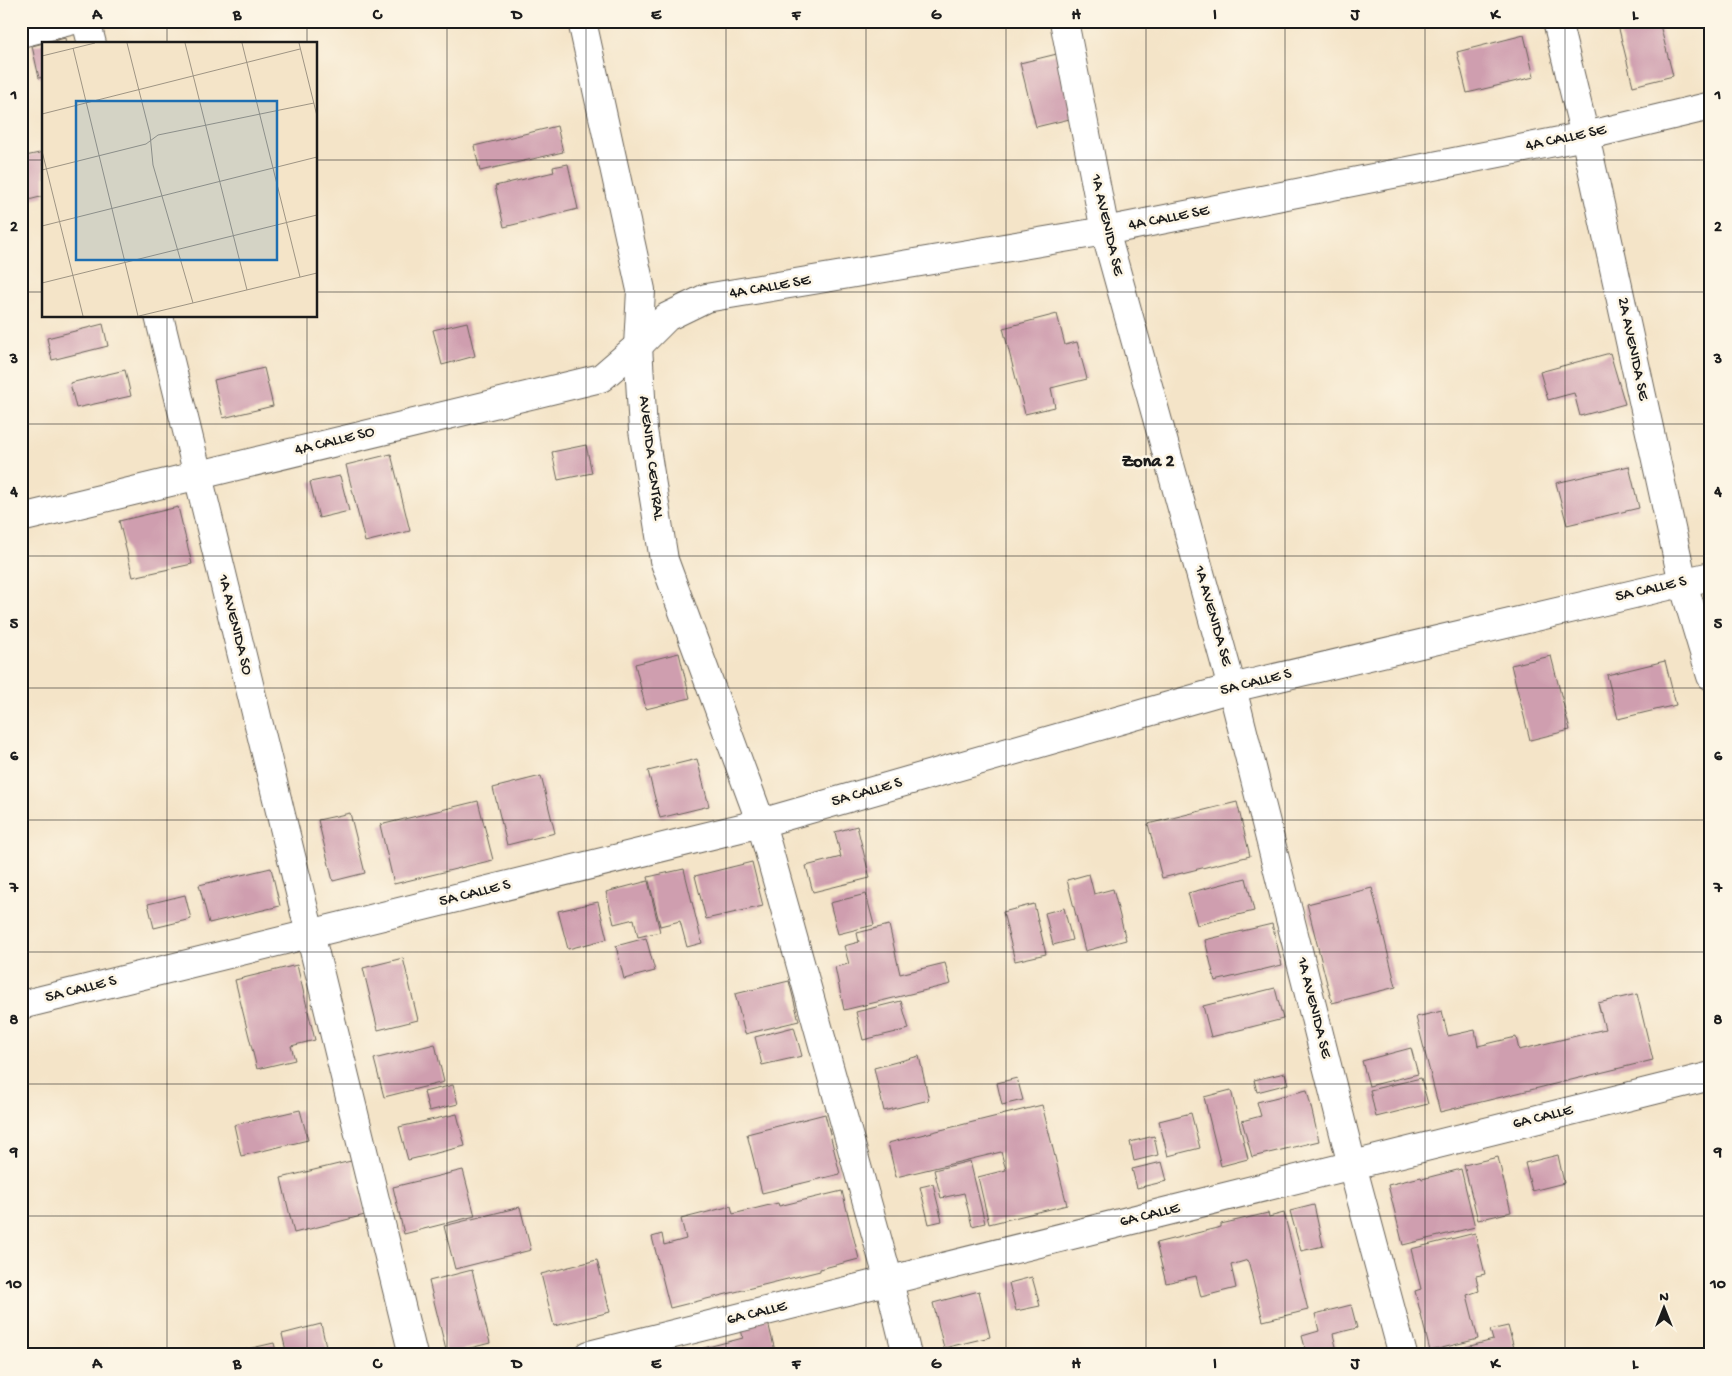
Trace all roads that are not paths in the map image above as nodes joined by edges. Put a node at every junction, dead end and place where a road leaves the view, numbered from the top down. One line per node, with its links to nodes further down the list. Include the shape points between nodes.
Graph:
1 (70, 21): 6 (street)
2 (86, 21): 7 (street)
3 (582, 21): 12 (street, AVENIDA CENTRAL, via 640,290)
4 (1064, 21): 10 (street, 1A AVENIDA SE)
5 (1557, 21): 9 (street, 2A AVENIDA SE)
6 (21, 33)
7 (91, 42)
8 (1711, 106): 9 (street, 4A CALLE SE)
9 (1586, 136): 10 (street, 4A CALLE SE); 16 (street, 2A AVENIDA SE)
10 (1106, 231): 12 (street, 4A CALLE SE, via 706,298 667,317); 18 (street, 1A AVENIDA SE)
11 (158, 318): 13 (street, 1A AVENIDA SO)
12 (638, 346): 13 (street, 4A CALLE SO, via 601,378); 19 (street, AVENIDA CENTRAL, via 643,430 664,560)
13 (197, 475): 14 (street, 4A CALLE SO); 20 (street, 1A AVENIDA SO)
14 (21, 518)
15 (1711, 576): 16 (street, 5A CALLE S)
16 (1683, 583): 17 (street, 2A AVENIDA SE); 18 (street, 5A CALLE S)
17 (1711, 676)
18 (1232, 688): 19 (street, 5A CALLE S); 23 (street, 1A AVENIDA SE)
19 (761, 823): 20 (street, 5A CALLE S); 24 (street, AVENIDA CENTRAL)
20 (310, 934): 21 (street, 5A CALLE S); 25 (street, 1A AVENIDA SO)
21 (21, 1005)
22 (1711, 1076): 23 (street, 6A CALLE)
23 (1352, 1165): 24 (street, 6A CALLE); 28 (street, 1A AVENIDA SE)
24 (888, 1281): 26 (street, 6A CALLE); 27 (street, AVENIDA CENTRAL)
25 (413, 1355)
26 (589, 1355)
27 (907, 1355)
28 (1403, 1355)

